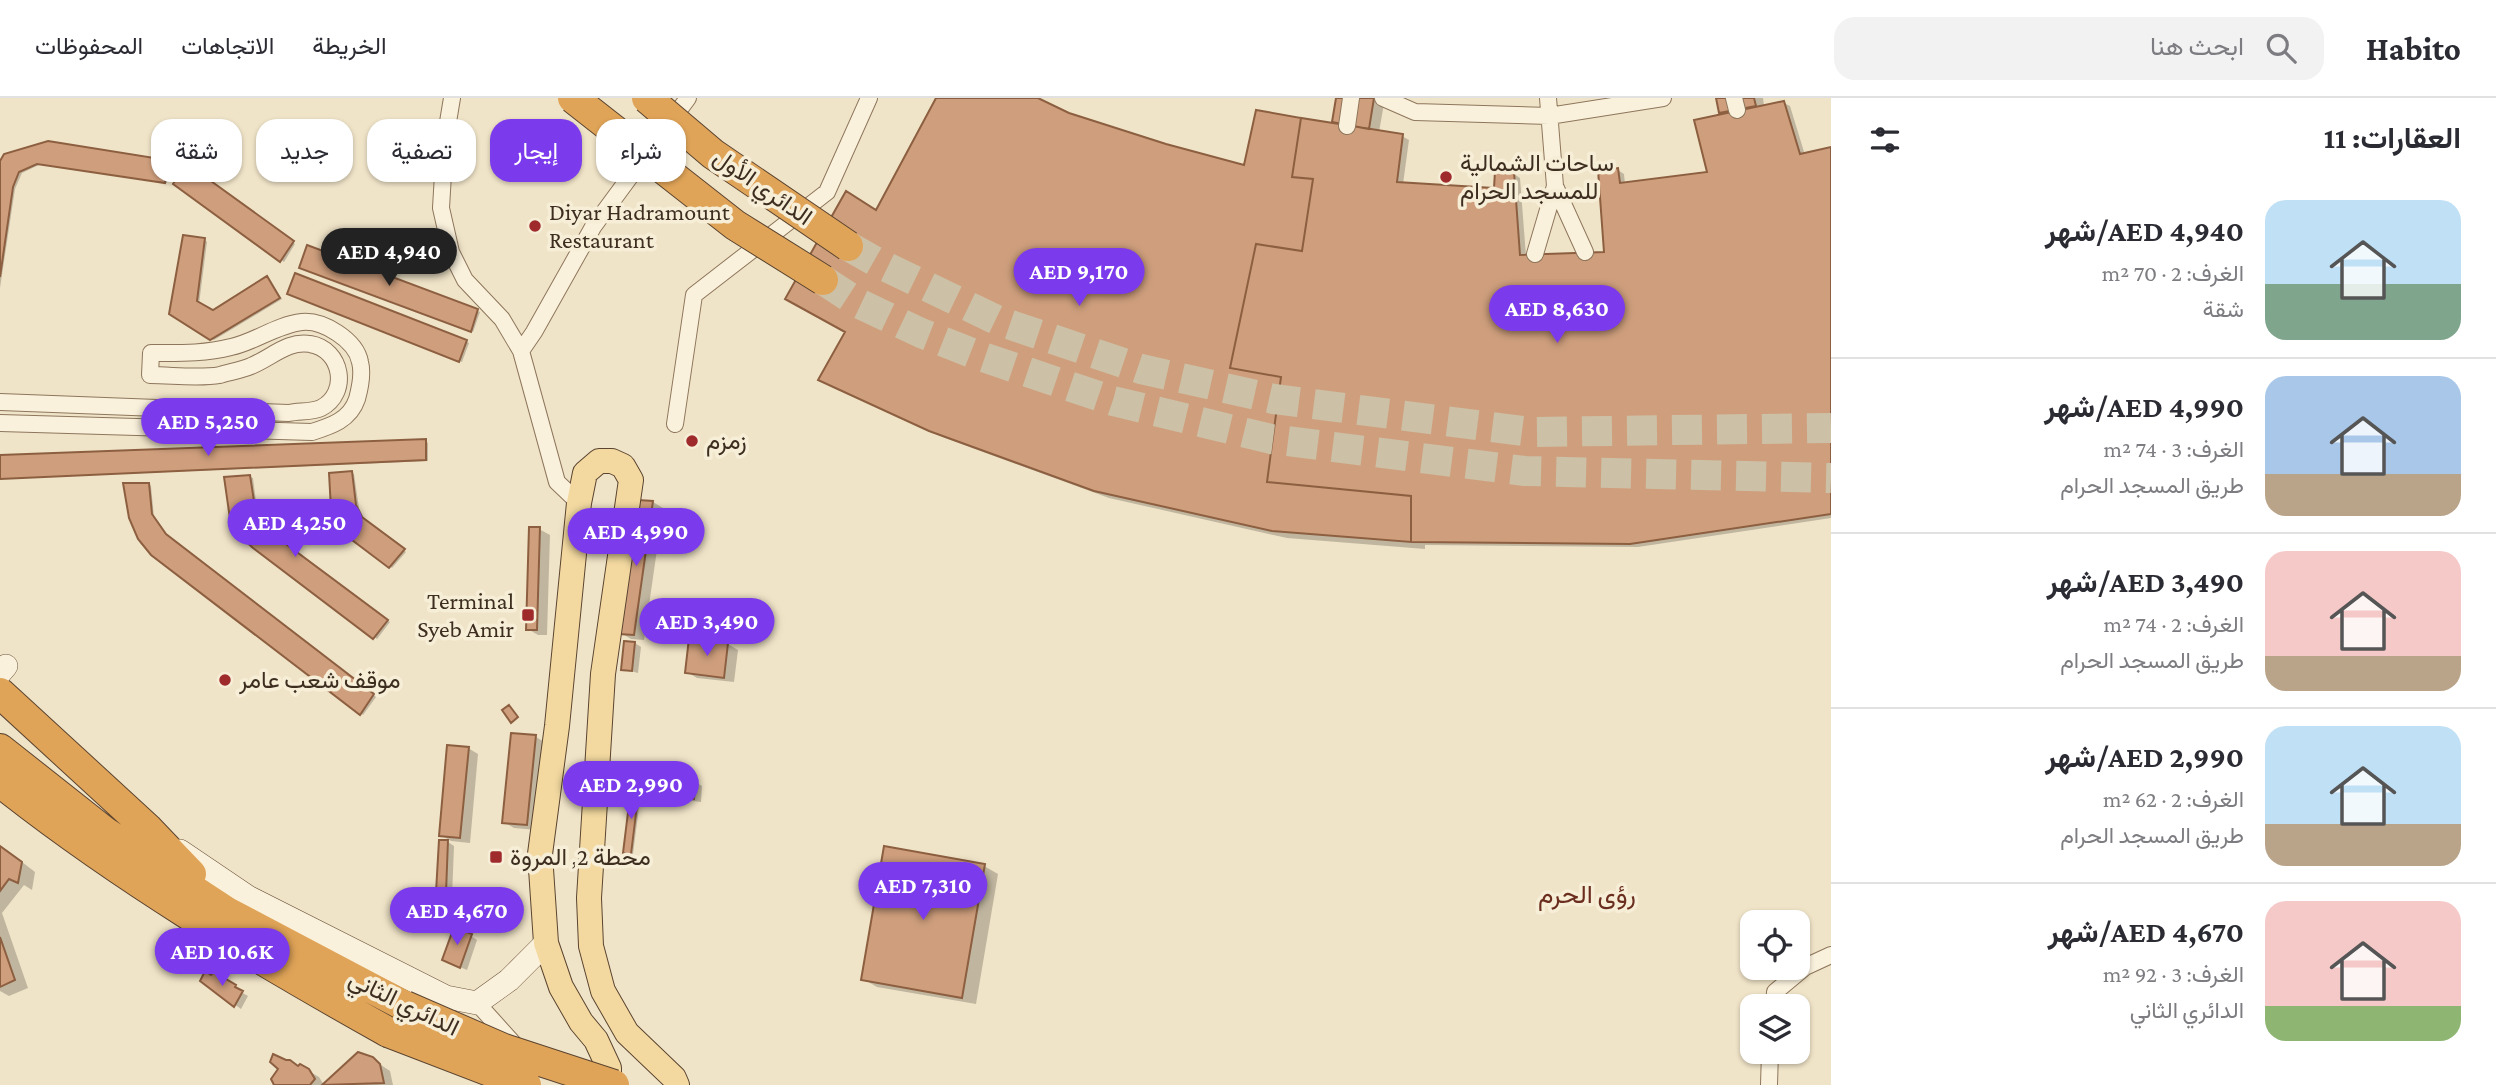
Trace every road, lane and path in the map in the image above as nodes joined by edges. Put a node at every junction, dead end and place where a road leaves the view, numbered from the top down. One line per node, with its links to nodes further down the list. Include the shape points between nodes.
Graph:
1 (452, 98): 17 (street, via 440,208 451,252 465,280 502,319)
2 (572, 98): 16 (highway, الدائري الأول, bridge, via 735,225)
3 (647, 98): 13 (highway, الدائري الأول, bridge, via 713,154)
4 (688, 98): 17 (street, via 593,227)
5 (869, 98): 20 (street, via 827,192 694,295)
6 (1352, 98): 11 (street)
7 (1383, 98): 10 (street, via 1415,112)
8 (1548, 98): 10 (street)
9 (1663, 98): 10 (street)
10 (1549, 116): 12 (street)
11 (1347, 126)
12 (1555, 186): 14 (street); 15 (street)
13 (848, 246)
14 (1585, 252)
15 (1535, 254)
16 (823, 280)
17 (521, 351): 21 (street, via 557,482)
18 (0, 402): 19 (street, via 289,413 320,409 333,398 338,363 325,348 292,344 249,367 216,376 150,375 151,354 234,347 304,322 348,340 360,360 361,385 355,405 341,422 312,432)
19 (0, 423)
20 (675, 424)
21 (579, 503): 27 (main road, via 540,854); 33 (main road, via 585,473 599,461 623,466 631,480 603,674 590,946 603,991 627,1033)
22 (2, 677): 25 (highway, via 87,774)
23 (4, 763): 26 (highway, الدائري الثاني); 28 (highway, الدائري الثاني, via 54,824)
24 (0, 809): 28 (highway, via 100,877)
25 (148, 829): 26 (highway); 31 (street, via 248,897 446,996)
26 (228, 912): 36 (highway, الدائري الثاني, bridge, via 405,1006 504,1049)
27 (546, 943): 31 (street, via 509,980); 36 (main road, via 561,988 597,1040)
28 (234, 945): 35 (highway, الدائري الثاني, bridge, via 388,1032)
29 (1831, 956): 30 (street, via 1805,967)
30 (1775, 994)
31 (477, 1003): 34 (street, via 514,1044 519,1064)
32 (1770, 1064): 38 (street)
33 (675, 1081): 37 (main road)
34 (512, 1085)
35 (526, 1085)
36 (612, 1085)
37 (700, 1085)
38 (1769, 1085)

